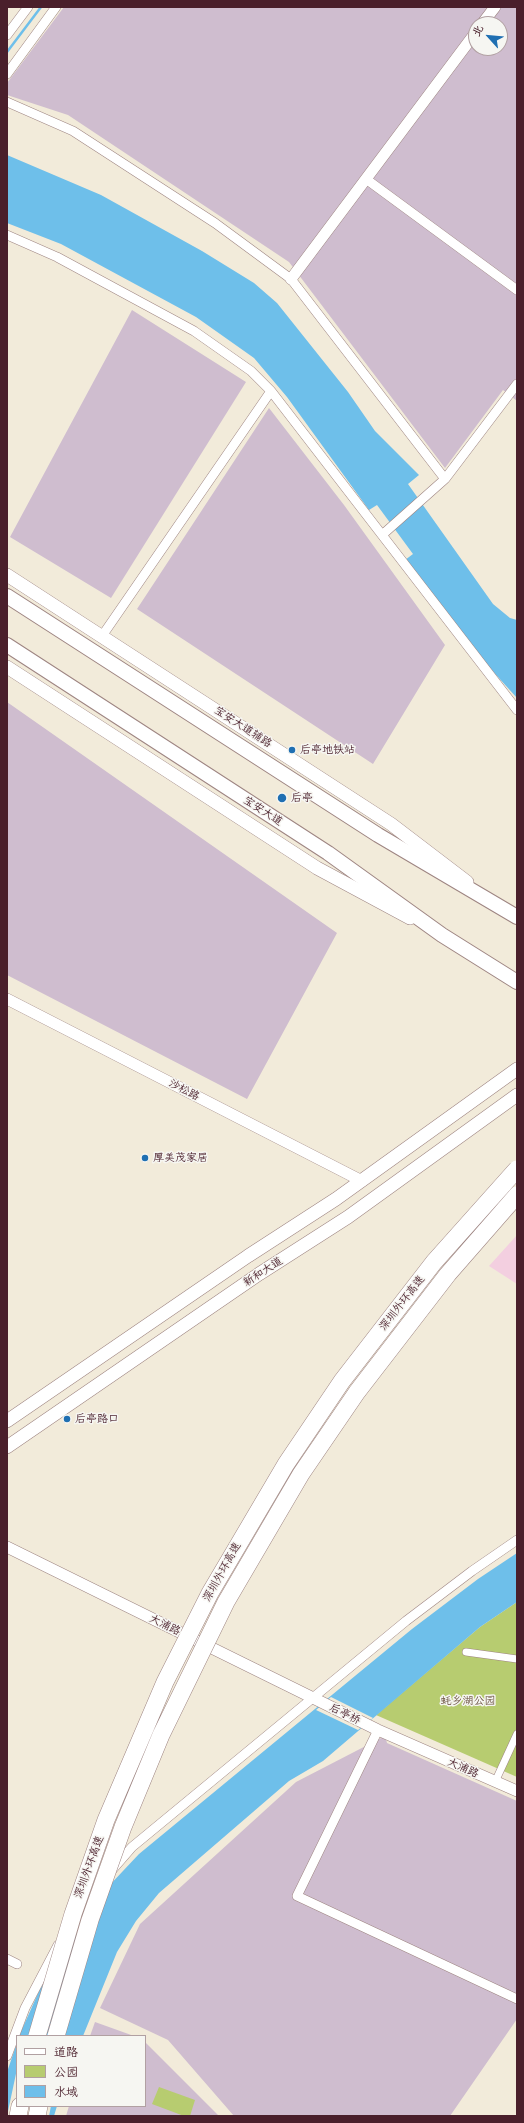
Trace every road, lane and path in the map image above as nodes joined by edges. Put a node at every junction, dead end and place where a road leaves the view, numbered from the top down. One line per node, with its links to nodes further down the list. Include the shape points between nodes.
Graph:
1 (28, 7): 5 (street)
2 (56, 7): 7 (street)
3 (495, 7): 4 (street)
4 (488, 16)
5 (7, 35)
6 (468, 43): 9 (street)
7 (7, 74)
8 (7, 102): 11 (street, via 73,131 215,222)
9 (366, 180): 11 (street); 12 (street)
10 (7, 235): 14 (street, via 58,257 194,331 250,371)
11 (291, 279): 15 (street)
12 (517, 290)
13 (517, 384): 15 (street)
14 (271, 392): 16 (street); 19 (street)
15 (445, 479): 16 (street)
16 (382, 535): 22 (street)
17 (7, 575): 19 (main road, 宝安大道辅路)
18 (7, 596): 23 (main road, via 378,835)
19 (102, 636): 23 (main road, 宝安大道辅路, via 391,824)
20 (7, 645): 25 (main road, 宝安大道, via 328,853)
21 (7, 667): 25 (main road, via 317,868)
22 (517, 710)
23 (492, 901): 24 (main road)
24 (517, 917)
25 (442, 935): 26 (main road, 宝安大道)
26 (483, 961): 27 (main road, 宝安大道); 28 (main road)
27 (517, 982)
28 (517, 992)
29 (7, 999): 33 (street, 沙松路)
30 (517, 1070): 33 (main road, 新和大道)
31 (517, 1095): 36 (main road, 新和大道, via 348,1217 259,1274)
32 (517, 1169): 50 (highway, 深圳外环高速, bridge, via 434,1262 368,1346 286,1464 228,1562 165,1682 111,1807 73,1914)
33 (362, 1181): 35 (main road, 新和大道)
34 (517, 1195): 51 (highway, 深圳外环高速, bridge, via 448,1274 357,1392 290,1492 226,1602 179,1697 123,1827 90,1920)
35 (7, 1421)
36 (7, 1447)
37 (517, 1540): 41 (street, via 406,1621)
38 (7, 1547): 41 (street, 大浦路)
39 (466, 1652): 40 (street)
40 (517, 1659)
41 (318, 1701): 42 (street, 后亭桥); 52 (street, via 132,1847 116,1865 86,1903 50,1959 25,2008)
42 (366, 1724): 43 (street, 大浦路)
43 (378, 1730): 45 (street, 大浦路); 49 (street, via 297,1896)
44 (517, 1734): 45 (street)
45 (495, 1782): 46 (street, 大浦路)
46 (517, 1791)
47 (7, 1959): 48 (street)
48 (17, 1964)
49 (517, 1999)
50 (37, 2035)
51 (56, 2035)
52 (7, 2056)

